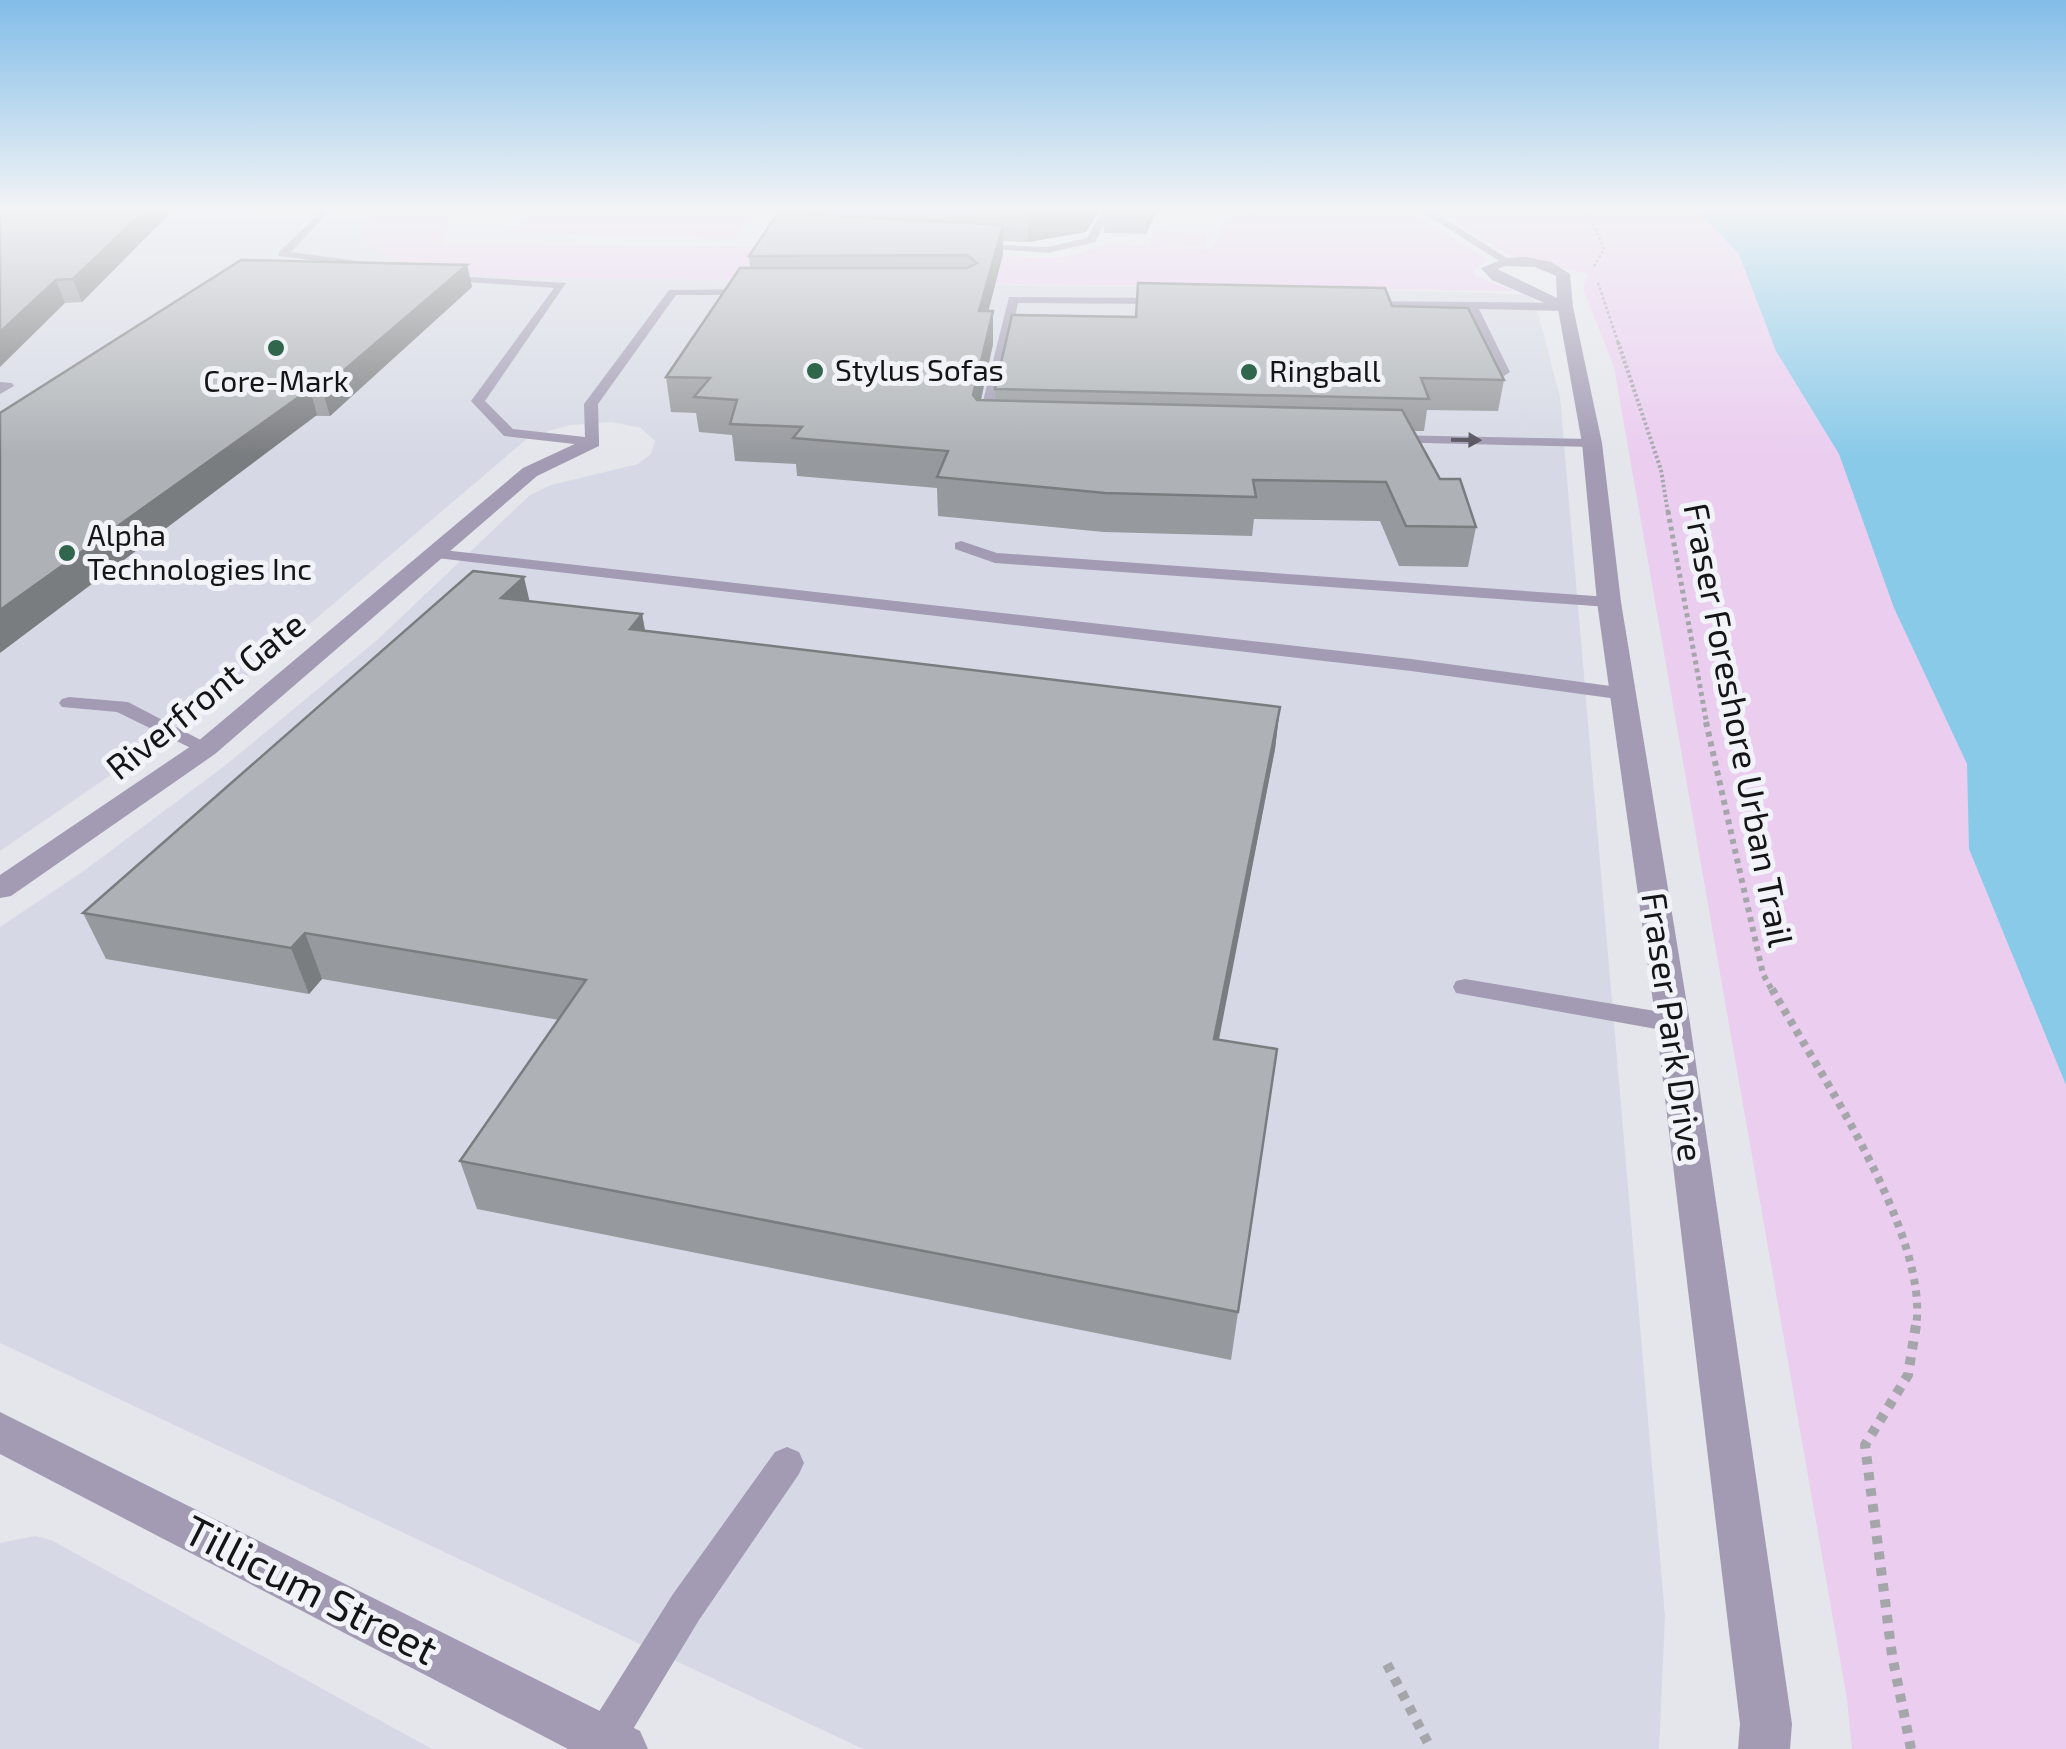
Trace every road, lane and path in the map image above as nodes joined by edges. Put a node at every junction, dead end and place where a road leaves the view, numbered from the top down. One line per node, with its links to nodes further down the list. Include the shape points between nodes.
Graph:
1 (557, 292): 13 (lane, via 478,401 509,433)
2 (772, 292): 13 (lane, via 674,292 592,404)
3 (1530, 292): 9 (street)
4 (1564, 292): 9 (street, Fraser Park Drive)
5 (1601, 292): 30 (path, Fraser Foreshore Urban Trail, via 1661,470 1694,668 1763,974 1891,1200 1920,1300 1908,1375 1865,1445)
6 (1172, 301): 11 (lane, via 1012,299 984,430)
7 (1352, 304): 8 (lane)
8 (1472, 306): 9 (lane); 10 (lane)
9 (1565, 307): 14 (street, Fraser Park Drive)
10 (1504, 372)
11 (1003, 430)
12 (1372, 438): 14 (lane, one-way to 14)
13 (592, 442): 16 (street, Riverfront Gate, via 530,472)
14 (1592, 443): 17 (street, Fraser Park Drive)
15 (960, 546): 17 (lane, via 996,558)
16 (434, 554): 18 (lane); 20 (street, Riverfront Gate)
17 (1609, 602): 18 (street, Fraser Park Drive)
18 (1625, 694): 23 (street, Fraser Park Drive)
19 (70, 703): 20 (lane, via 121,706)
20 (206, 748): 21 (street, Riverfront Gate)
21 (0, 889)
22 (1465, 988): 23 (lane)
23 (1673, 1023): 29 (street, Fraser Park Drive, via 1766,1724)
24 (6, 1445): 27 (street, Tillicum Street)
25 (787, 1463): 27 (lane, via 686,1607)
26 (1387, 1664): 28 (path)
27 (613, 1744)
28 (1431, 1749)
29 (1764, 1749)
30 (1911, 1749)

